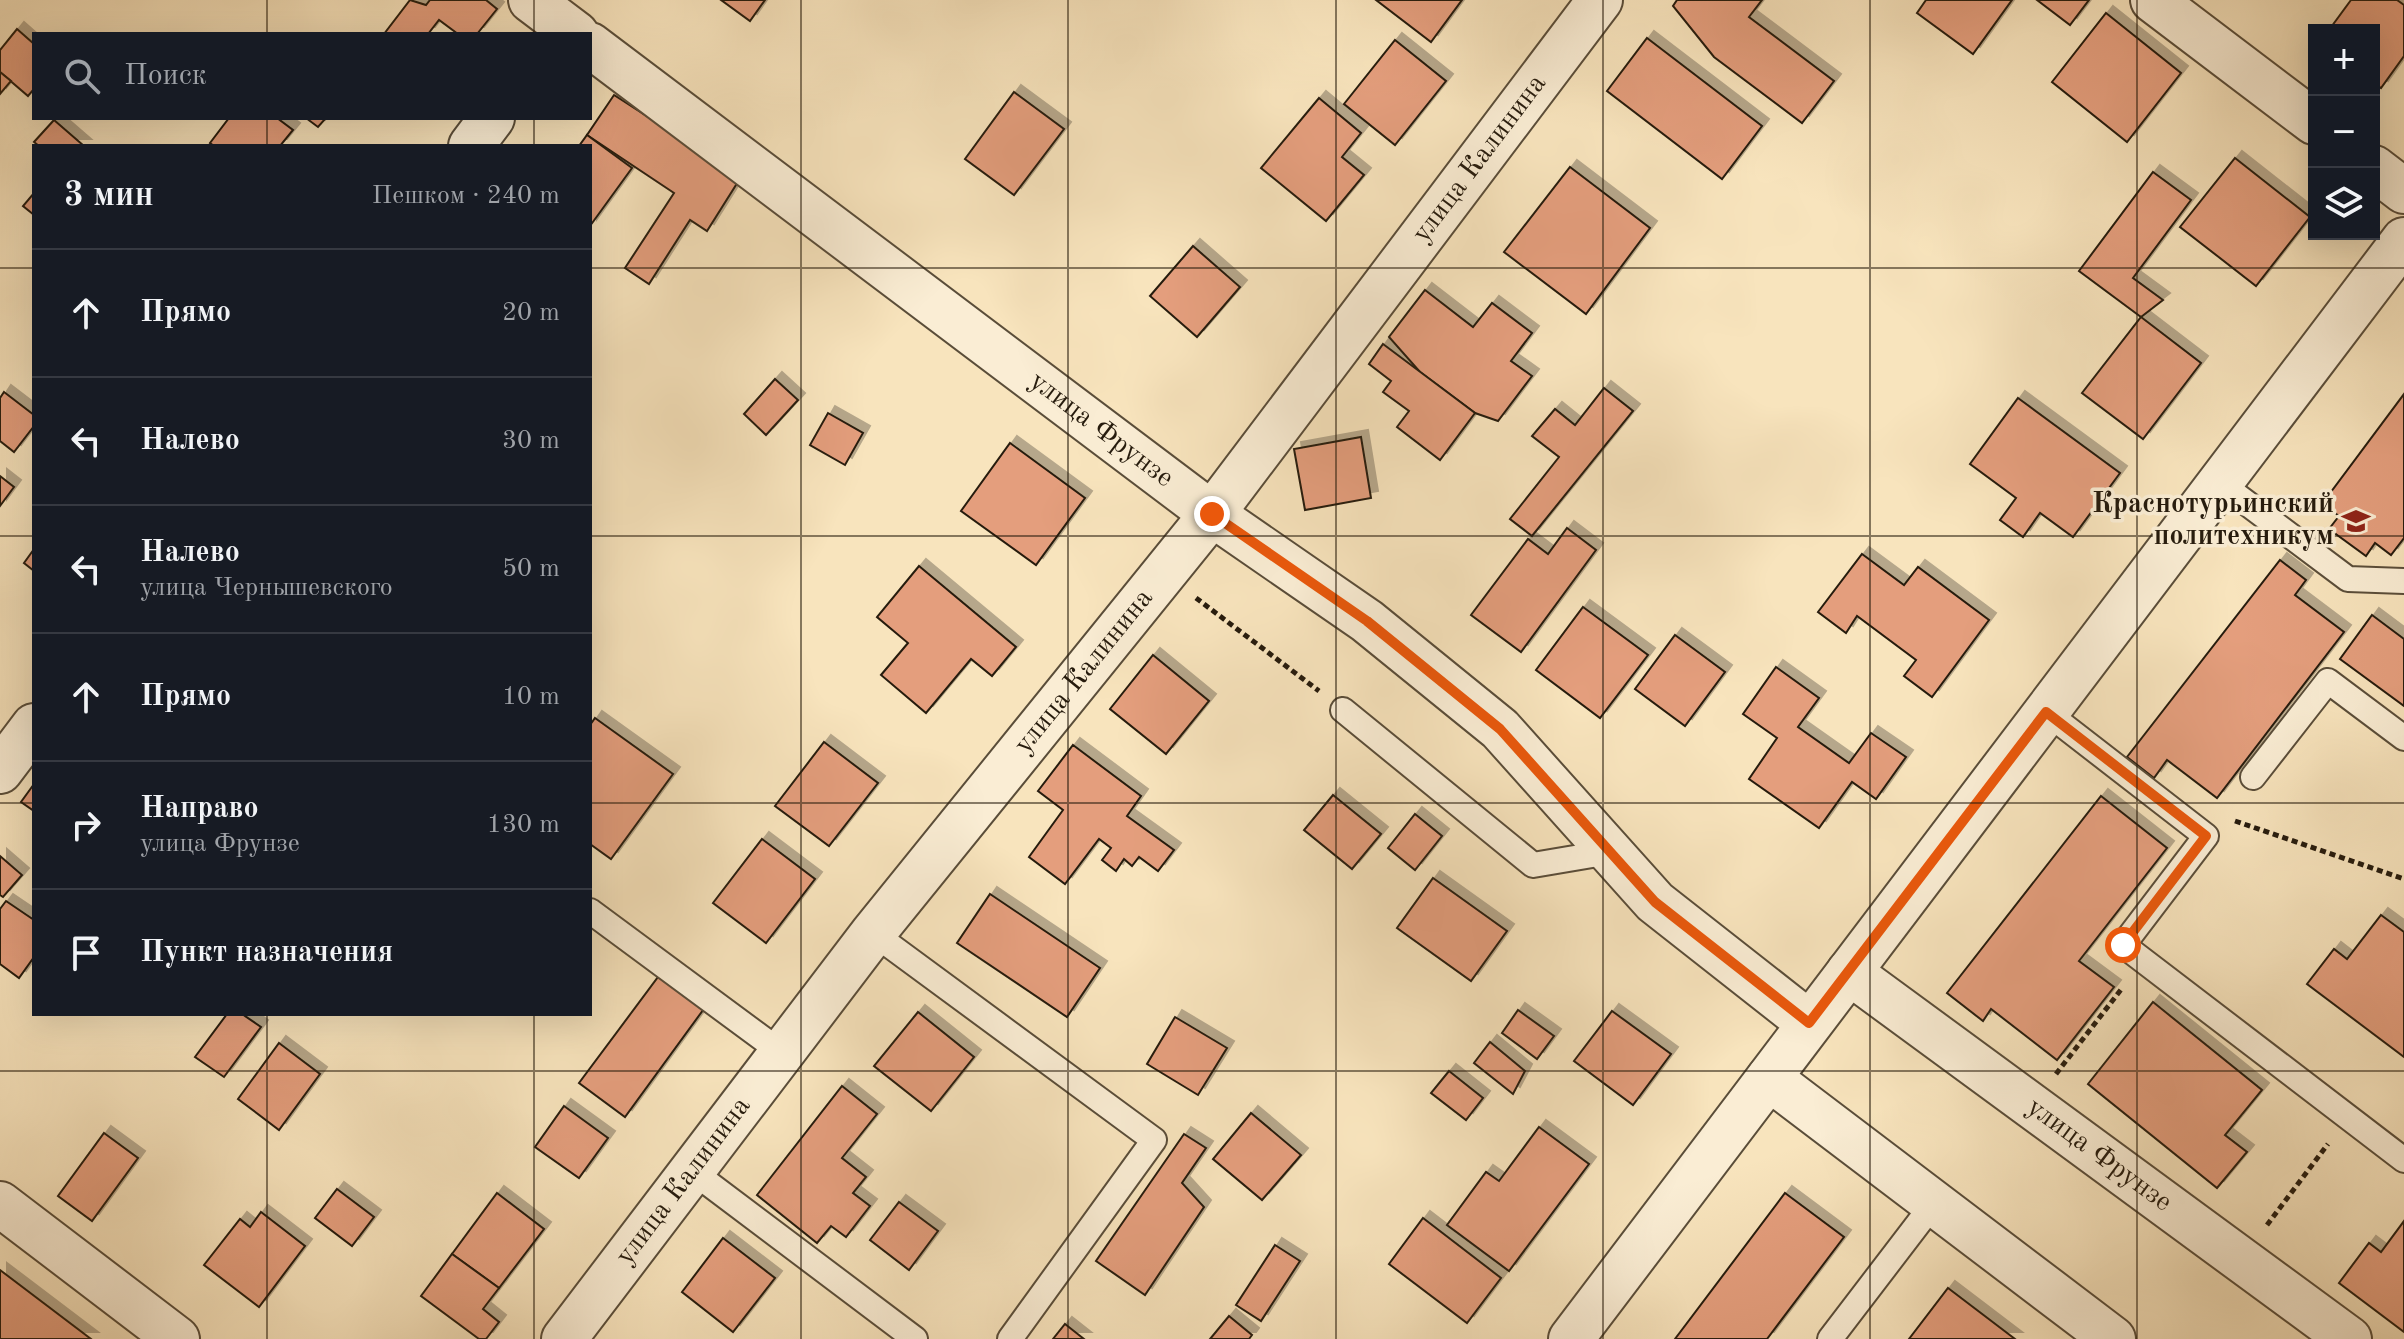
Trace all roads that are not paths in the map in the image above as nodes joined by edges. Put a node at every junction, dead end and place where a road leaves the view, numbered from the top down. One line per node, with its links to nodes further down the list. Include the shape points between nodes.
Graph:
1 (1600, 0): 11 (street, улица Калинина)
2 (2153, 0): 4 (street)
3 (592, 43): 11 (street, улица Фрунзе)
4 (2308, 117)
5 (490, 120): 6 (street)
6 (472, 144)
7 (2380, 173): 8 (street)
8 (2404, 191)
9 (2404, 240): 10 (street)
10 (2220, 483): 12 (lane, via 2348,579); 14 (street)
11 (1212, 514): 19 (street, улица Фрунзе, via 1367,621 1500,729); 21 (street, улица Калинина)
12 (2404, 581)
13 (1343, 710): 19 (lane, via 1533,865)
14 (2046, 712): 22 (street); 26 (lane, via 2206,836 2123,945)
15 (32, 729): 17 (street)
16 (2404, 738): 18 (lane, via 2328,681)
17 (0, 771)
18 (2253, 777)
19 (1610, 852): 23 (street, улица Фрунзе, via 1655,902)
20 (592, 912): 24 (lane)
21 (873, 933): 24 (street, улица Калинина); 33 (lane, via 1154,1140)
22 (1849, 972): 23 (street); 37 (street, улица Фрунзе)
23 (1809, 1023): 25 (street)
24 (782, 1053): 27 (street, улица Калинина)
25 (1769, 1078): 28 (street); 34 (street)
26 (2404, 1160)
27 (692, 1171): 31 (street, улица Калинина); 32 (lane)
28 (1934, 1203): 35 (lane); 36 (street)
29 (0, 1204): 30 (street)
30 (177, 1339)
31 (564, 1339)
32 (915, 1339)
33 (1010, 1339)
34 (1571, 1339)
35 (1831, 1339)
36 (2113, 1339)
37 (2349, 1339)

